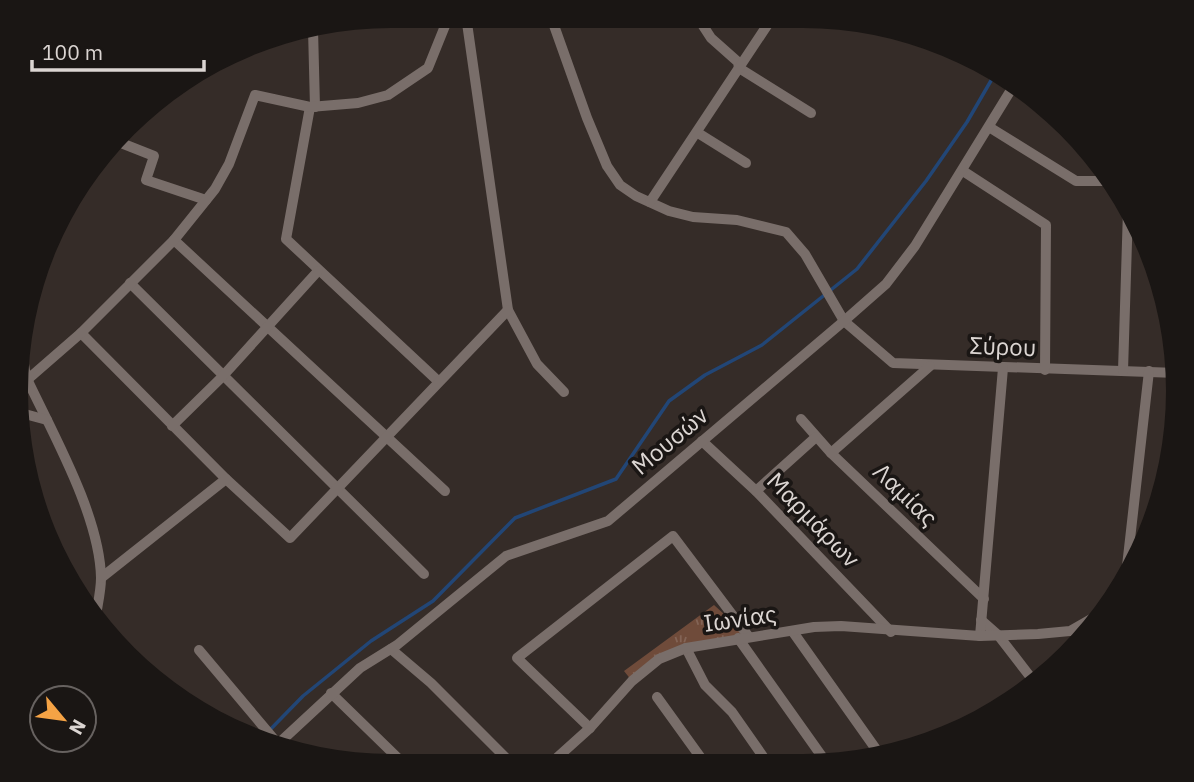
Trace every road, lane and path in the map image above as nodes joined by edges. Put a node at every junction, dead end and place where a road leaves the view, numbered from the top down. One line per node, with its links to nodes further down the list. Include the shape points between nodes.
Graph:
1 (444, 28): 9 (street, via 428,68 406,85 358,103)
2 (468, 28): 23 (street)
3 (555, 28): 18 (street, Σύρου, via 607,166 620,185)
4 (704, 28): 7 (street)
5 (765, 28): 7 (street)
6 (313, 37): 9 (street)
7 (739, 68): 10 (street); 12 (street)
8 (1010, 92): 11 (street, Μουσών)
9 (312, 107): 17 (street, via 255,95 229,164); 21 (street, via 286,239)
10 (811, 113)
11 (989, 127): 15 (street, Μουσών); 16 (street, via 1076,181)
12 (698, 133): 14 (street); 18 (street)
13 (125, 144): 17 (street, via 154,156 146,180)
14 (746, 163)
15 (963, 171): 24 (street, Μουσών, via 893,274); 29 (street, via 1046,225)
16 (1099, 181)
17 (206, 200): 20 (street)
18 (650, 202): 24 (street, Σύρου, via 693,218 737,220 786,232 805,254)
19 (1127, 227): 30 (street)
20 (174, 240): 22 (street); 25 (street)
21 (318, 271): 25 (street); 35 (street)
22 (130, 283): 26 (street); 33 (street)
23 (508, 310): 35 (street); 37 (street, via 537,364)
24 (844, 321): 27 (street, Σύρου, via 893,363); 44 (street, Μουσών)
25 (268, 328): 33 (street); 42 (street)
26 (80, 333): 34 (street); 41 (street)
27 (930, 366): 28 (street, Σύρου); 45 (street)
28 (1003, 369): 29 (street, Σύρου); 53 (street)
29 (1045, 370): 30 (street, Σύρου)
30 (1123, 371): 31 (street, Σύρου)
31 (1149, 371): 32 (street, Σύρου); 50 (street)
32 (1165, 372)
33 (222, 377): 41 (street); 47 (street)
34 (29, 379)
35 (438, 381): 42 (street)
36 (28, 382): 40 (street)
37 (564, 392)
38 (29, 415): 40 (street)
39 (801, 419): 43 (street, Λαμίας)
40 (47, 420): 52 (street, via 86,512)
41 (172, 426): 46 (street)
42 (387, 436): 47 (street); 48 (street)
43 (816, 437): 45 (street, Λαμίας); 49 (street)
44 (702, 441): 49 (street, Μαρμάρων); 63 (street, Μουσών, via 608,521 506,555)
45 (831, 453): 53 (street, Λαμίας)
46 (226, 479): 47 (street, via 290,538); 52 (street)
47 (338, 491): 51 (street)
48 (445, 491)
49 (756, 491): 58 (street, Μαρμάρων)
50 (1128, 553)
51 (424, 575)
52 (101, 578): 54 (street)
53 (984, 598): 55 (street)
54 (97, 604)
55 (981, 620): 59 (street); 60 (street)
56 (1080, 625): 59 (street, Ιωνίας, via 1070,631)
57 (793, 632): 58 (street, Ιωνίας, via 841,626); 61 (street, Ιωνίας); 71 (street)
58 (891, 632): 60 (street, Ιωνίας)
59 (998, 635): 60 (street, Ιωνίας); 65 (street)
60 (980, 636)
61 (743, 637): 62 (street, Ιωνίας); 68 (street, via 673,536 517,658); 72 (street)
62 (686, 648): 68 (street, Ιωνίας, via 659,659 632,681); 77 (street, via 705,685 732,712)
63 (391, 649): 66 (street, Μουσών); 74 (street)
64 (199, 650): 69 (street)
65 (1029, 675)
66 (331, 693): 70 (street, Μουσών); 73 (street)
67 (657, 697): 76 (street)
68 (590, 728): 75 (street, Ιωνίας)
69 (269, 733)
70 (284, 738)
71 (874, 747)
72 (820, 753)
73 (394, 754)
74 (502, 754)
75 (561, 754)
76 (698, 754)
77 (761, 754)

